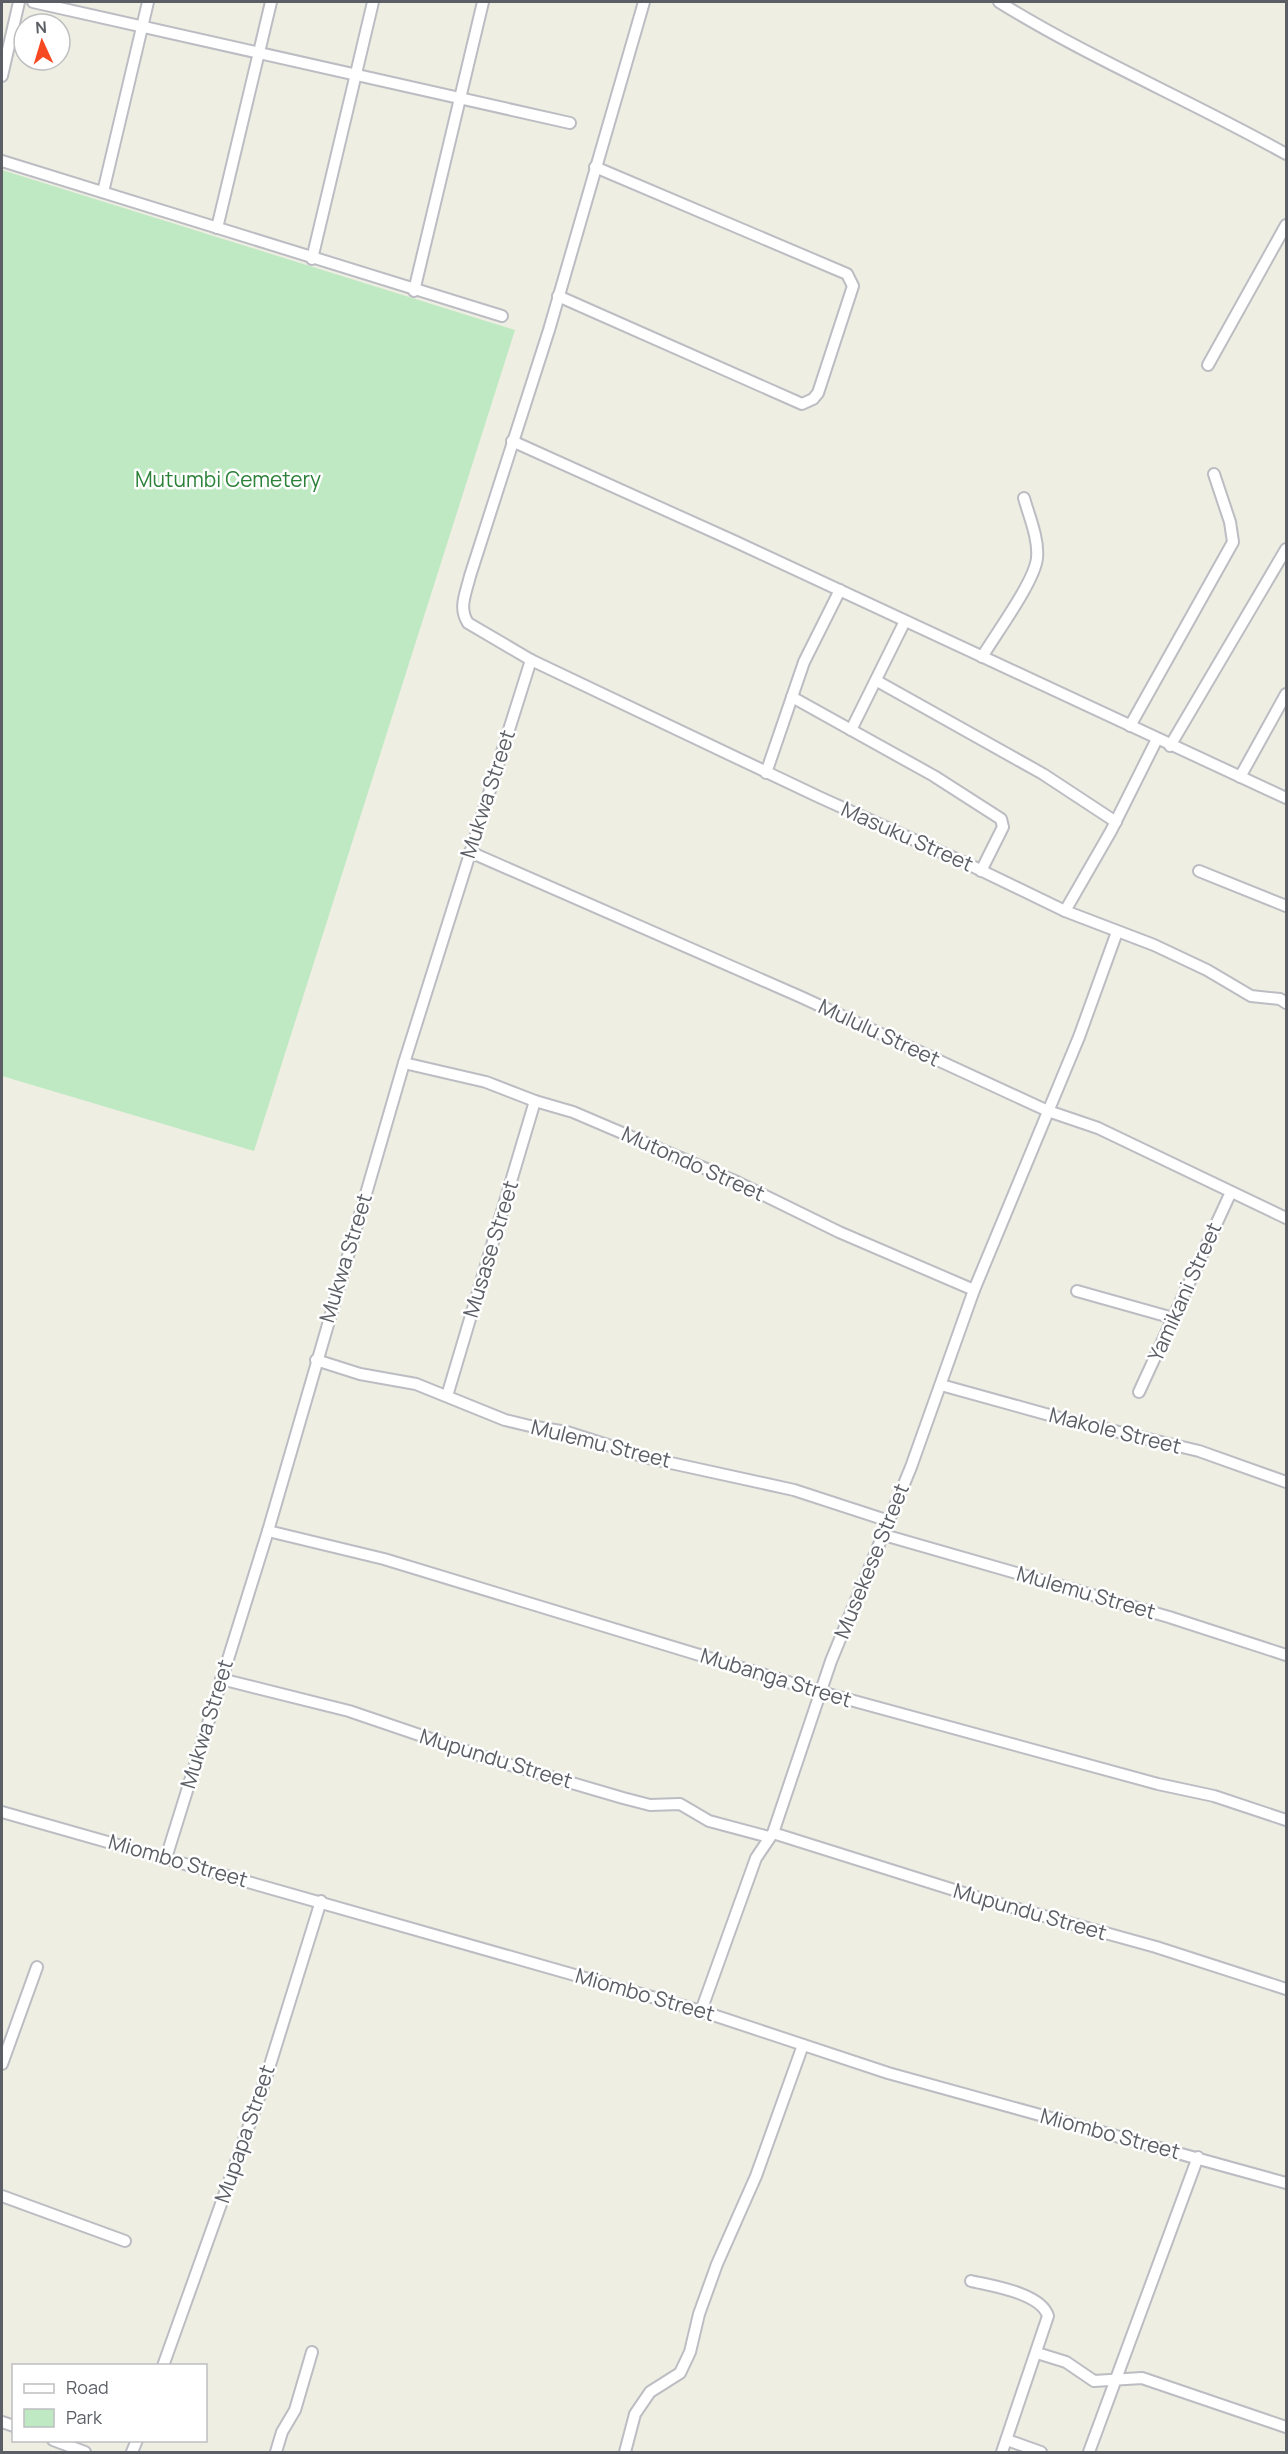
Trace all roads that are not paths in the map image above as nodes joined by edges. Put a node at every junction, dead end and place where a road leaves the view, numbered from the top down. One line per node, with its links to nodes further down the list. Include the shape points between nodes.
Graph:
1 (19, 2): 12 (street)
2 (33, 2): 9 (street)
3 (148, 2): 9 (street)
4 (271, 2): 10 (street)
5 (373, 2): 11 (street)
6 (483, 2): 13 (street)
7 (644, 2): 17 (street, Masuku Street)
8 (999, 2): 15 (street)
9 (142, 26): 10 (street); 18 (street)
10 (259, 52): 11 (street); 20 (street)
11 (355, 75): 13 (street); 21 (street)
12 (2, 76)
13 (460, 98): 14 (street); 22 (street)
14 (570, 123)
15 (1287, 154)
16 (2, 161): 18 (street)
17 (595, 166): 23 (street, Masuku Street); 23 (street, via 847,274 853,286 818,393 802,404)
18 (103, 192): 20 (street)
19 (1287, 225): 25 (street)
20 (217, 228): 21 (street)
21 (312, 259): 22 (street)
22 (414, 291): 24 (street)
23 (558, 297): 26 (street, Masuku Street)
24 (502, 316)
25 (1208, 365)
26 (512, 441): 30 (street); 33 (street, Masuku Street, via 461,609 468,623)
27 (1214, 474): 37 (street, via 1233,542)
28 (1024, 498): 32 (street, via 1037,548 1035,568)
29 (1287, 549): 40 (street)
30 (840, 590): 31 (street); 36 (street, via 804,662)
31 (905, 621): 32 (street); 34 (street)
32 (982, 657): 37 (street)
33 (531, 660): 41 (street, Masuku Street); 45 (street, Mukwa Street)
34 (877, 681): 38 (street); 44 (street, via 1043,774)
35 (1287, 694): 42 (street)
36 (792, 697): 38 (street); 41 (street)
37 (1130, 726): 39 (street)
38 (851, 730): 47 (street, via 1001,819 1003,827)
39 (1157, 739): 40 (street); 44 (street)
40 (1170, 746): 42 (street)
41 (766, 773): 47 (street, Masuku Street)
42 (1240, 777): 43 (street)
43 (1287, 798)
44 (1116, 822): 49 (street)
45 (470, 852): 52 (street, Mukwa Street); 54 (street, Mululu Street, via 801,997)
46 (1199, 870): 48 (street)
47 (981, 871): 49 (street, Masuku Street)
48 (1287, 906)
49 (1065, 911): 50 (street, Masuku Street)
50 (1117, 932): 51 (street, Masuku Street, via 1207,970 1251,996); 54 (street, Musekese Street)
51 (1287, 1003)
52 (404, 1063): 53 (street, Mutondo Street, via 486,1082); 60 (street, Mukwa Street)
53 (535, 1101): 57 (street, Mutondo Street, via 573,1112 738,1182 839,1232); 63 (street, Musase Street)
54 (1048, 1111): 55 (street, Mululu Street, via 1098,1128); 57 (street, Musekese Street)
55 (1231, 1192): 56 (street, Mululu Street); 59 (street, Yamikani Street)
56 (1287, 1218)
57 (974, 1290): 61 (street, Musekese Street)
58 (1077, 1291): 59 (street)
59 (1173, 1318): 62 (street, Yamikani Street)
60 (315, 1360): 63 (street, Mulemu Street, via 360,1374 416,1383); 66 (street, Mukwa Street)
61 (941, 1385): 64 (street, Makole Street, via 1199,1451); 65 (street, Musekese Street)
62 (1139, 1392)
63 (447, 1396): 65 (street, Mulemu Street, via 506,1420 567,1432 648,1458 794,1490)
64 (1287, 1482)
65 (889, 1521): 67 (street, Musekese Street)
66 (268, 1531): 69 (street, Mukwa Street); 70 (street, Mubanga Street, via 384,1560)
67 (884, 1535): 68 (street, Mulemu Street); 70 (street, Musekese Street)
68 (1287, 1655)
69 (221, 1679): 73 (street, Mupundu Street, via 349,1711 490,1759 623,1798 650,1805 680,1804 709,1821); 74 (street, Mukwa Street)
70 (821, 1692): 72 (street, Mubanga Street, via 1214,1796); 73 (street, Musekese Street)
71 (2, 1812): 74 (street, Miombo Street)
72 (1287, 1820)
73 (771, 1835): 77 (street, Mupundu Street); 78 (street, Musekese Street, via 756,1858)
74 (166, 1858): 75 (street, Miombo Street)
75 (321, 1901): 78 (street, Miombo Street); 88 (street, Mupapa Street, via 265,2080)
76 (38, 1967): 80 (street)
77 (1287, 1989)
78 (701, 2011): 79 (street, Miombo Street)
79 (803, 2045): 81 (street, Miombo Street, via 888,2073); 95 (street, via 756,2176 713,2274 690,2352 680,2373 650,2392 635,2414)
80 (2, 2064)
81 (1198, 2157): 82 (street, Miombo Street); 89 (street)
82 (1287, 2183)
83 (2, 2196): 84 (street)
84 (125, 2241)
85 (971, 2281): 87 (street, via 1010,2290 1044,2307 1047,2325)
86 (312, 2352): 94 (street, via 295,2410)
87 (1037, 2353): 89 (street, via 1066,2362 1094,2381); 91 (street)
88 (164, 2364)
89 (1117, 2378): 90 (street, via 1142,2378); 98 (street)
90 (1287, 2427)
91 (1007, 2440): 96 (street); 97 (street)
92 (58, 2442): 93 (street)
93 (85, 2452)
94 (276, 2452)
95 (625, 2452)
96 (1002, 2452)
97 (1041, 2452)
98 (1089, 2452)

